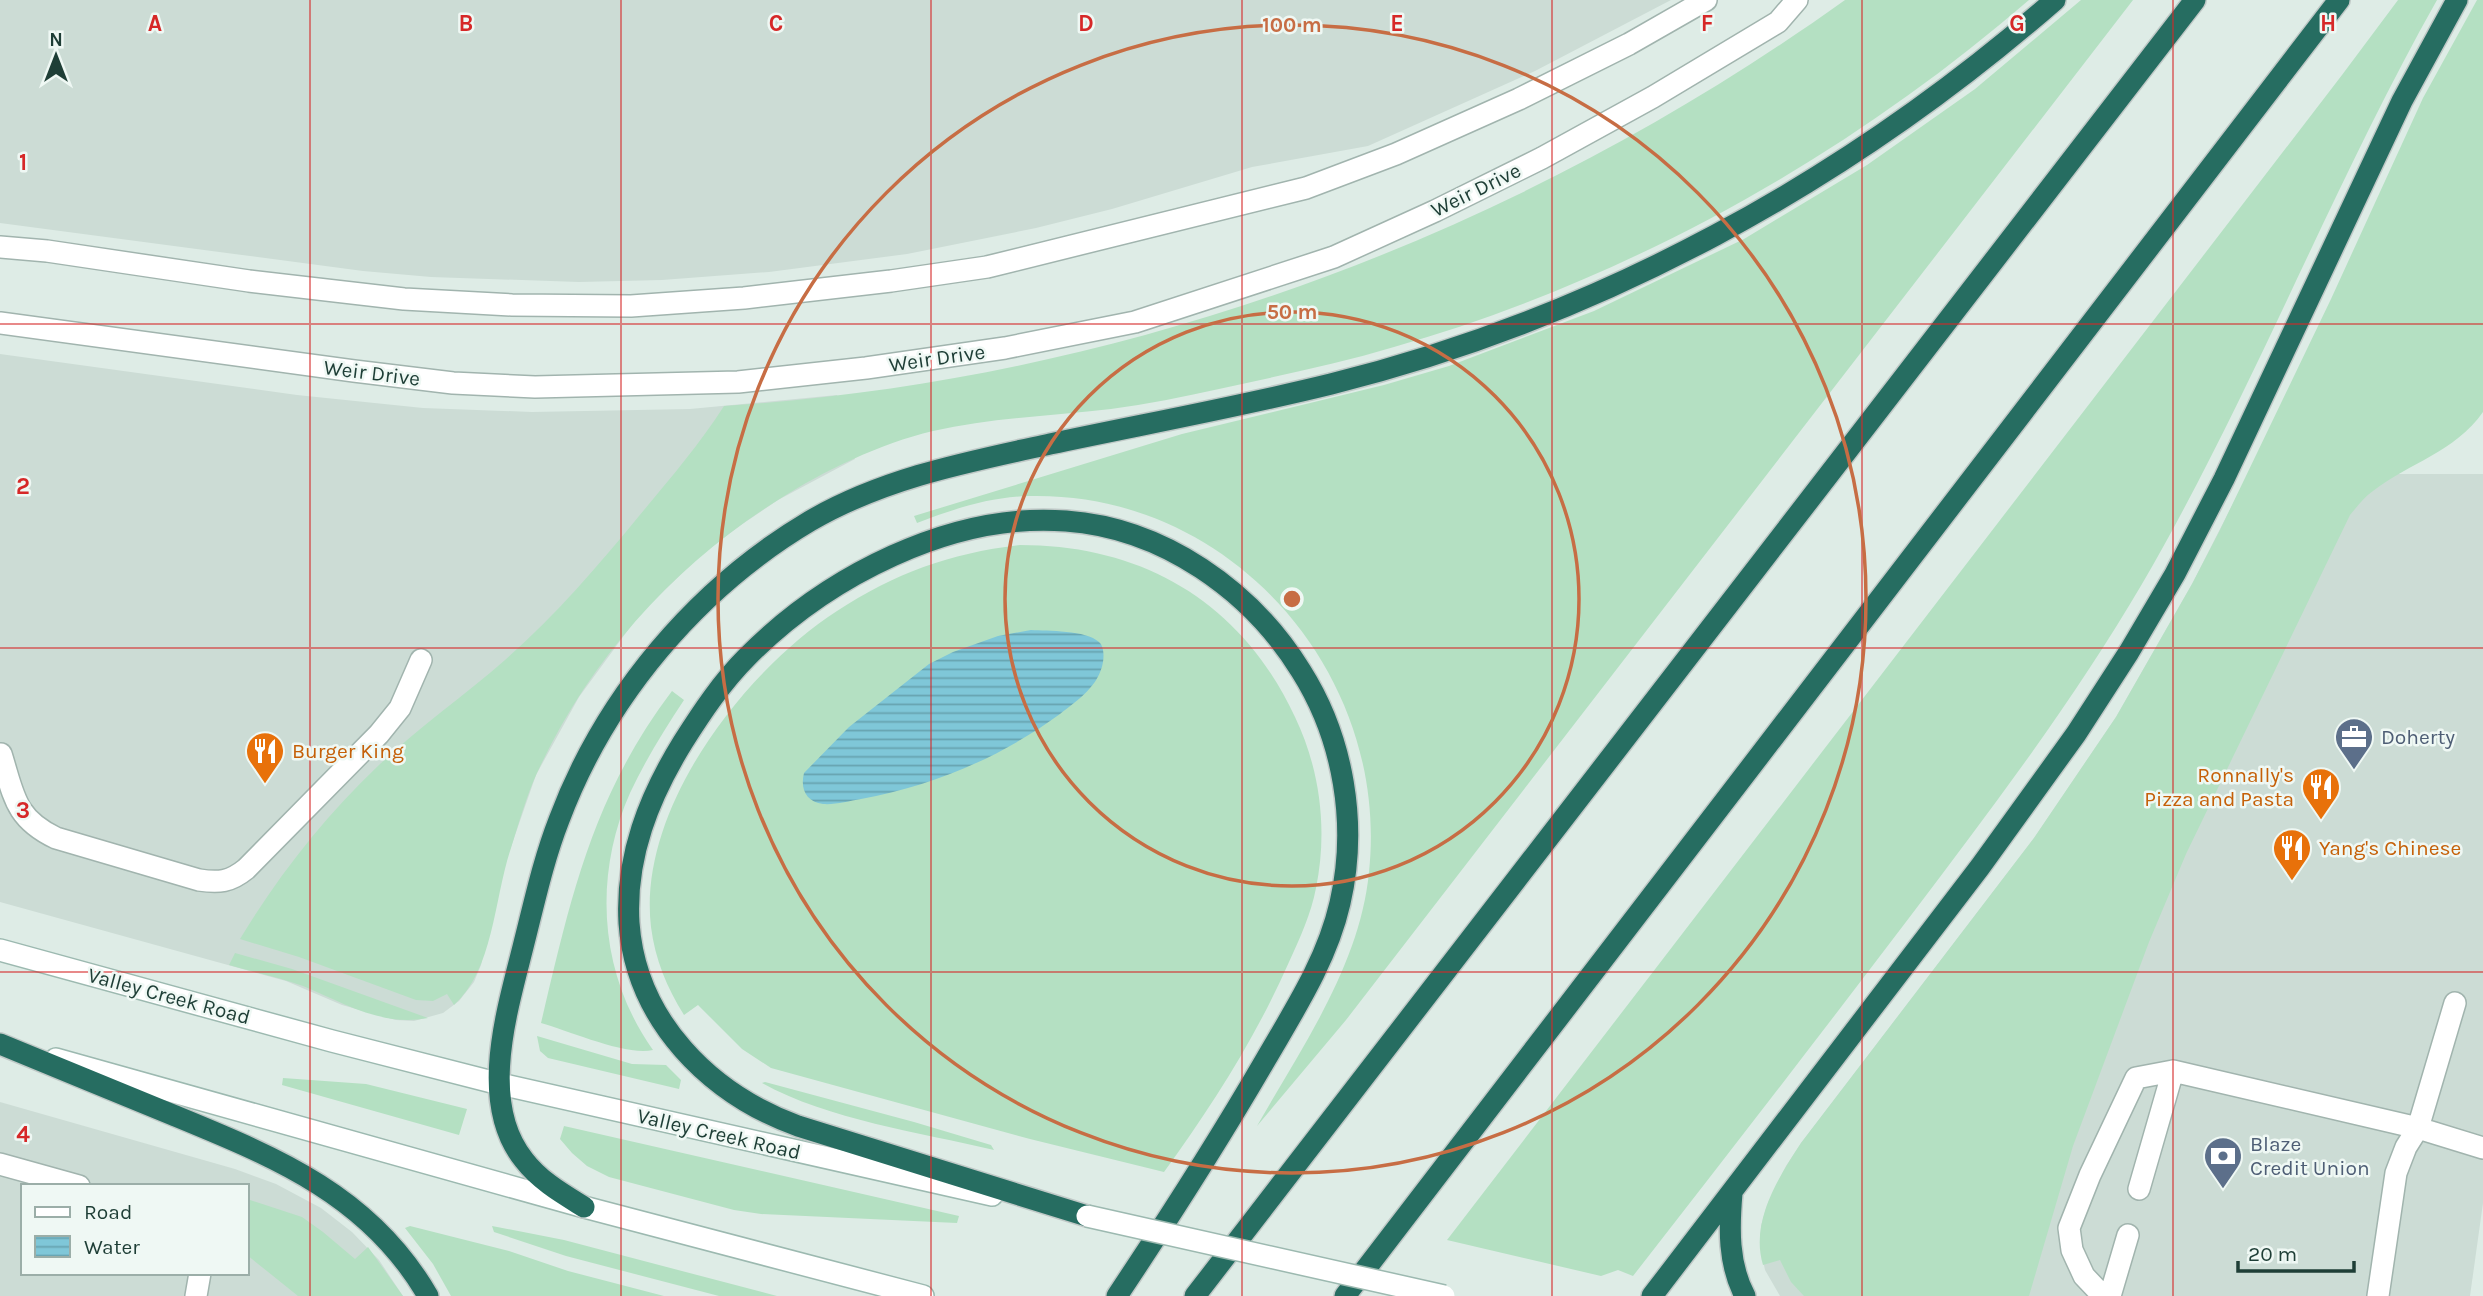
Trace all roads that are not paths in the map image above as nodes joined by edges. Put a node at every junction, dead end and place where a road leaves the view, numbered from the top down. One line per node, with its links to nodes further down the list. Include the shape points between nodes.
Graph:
1 (1706, 0): 7 (street, via 1519,99 1306,188 986,267 918,277 706,301 512,305 404,299)
2 (1797, 0): 8 (street, Weir Drive, via 1777,22 1642,103 1455,201 1334,257 1135,322 1005,348 738,382 535,387 453,383)
3 (2055, 0): 15 (highway, via 1928,103 1837,163 1737,223 1586,297 1486,336 1332,384 1002,454 890,484 853,498 774,544 683,623 653,657 587,756 559,818 540,881 504,1022)
4 (2195, 0): 30 (highway)
5 (2339, 0): 31 (highway)
6 (2457, 0): 21 (highway, via 2402,102 2224,479 2129,652 2024,807)
7 (0, 247)
8 (0, 323)
9 (421, 660): 10 (street, via 400,708 379,734 246,869 227,881 199,880 41,831 22,814)
10 (1, 754)
11 (0, 950): 15 (street, Valley Creek Road)
12 (2455, 1003): 16 (street)
13 (0, 1044): 22 (street); 27 (highway, via 252,1148 311,1178 376,1227)
14 (2173, 1071): 16 (street); 20 (street); 35 (street, via 2136,1078 2068,1228 2084,1276)
15 (500, 1084): 22 (highway, via 506,1125 520,1156 543,1180); 23 (street, Valley Creek Road)
16 (2418, 1128): 17 (street); 37 (street, via 2396,1174)
17 (2483, 1148)
18 (0, 1164): 19 (street)
19 (72, 1184)
20 (2139, 1189)
21 (1732, 1193): 33 (highway); 34 (highway, via 1730,1246)
22 (584, 1207): 28 (street)
23 (1087, 1216): 29 (highway, via 798,1126 758,1109 704,1071 674,1040 649,999 630,935 630,879 649,807 693,726 745,659 834,586 953,534 1005,523 1068,521 1115,530 1166,548 1240,597 1273,632 1311,688 1330,727 1344,790 1346,873 1337,917 1322,956 1236,1110); 32 (street, Valley Creek Road, bridge)
24 (2128, 1235): 36 (street)
25 (200, 1275): 26 (street)
26 (196, 1296)
27 (428, 1296)
28 (923, 1296)
29 (1117, 1296)
30 (1195, 1296)
31 (1345, 1296)
32 (1444, 1296)
33 (1652, 1296)
34 (1745, 1296)
35 (2103, 1296)
36 (2109, 1296)
37 (2378, 1296)

